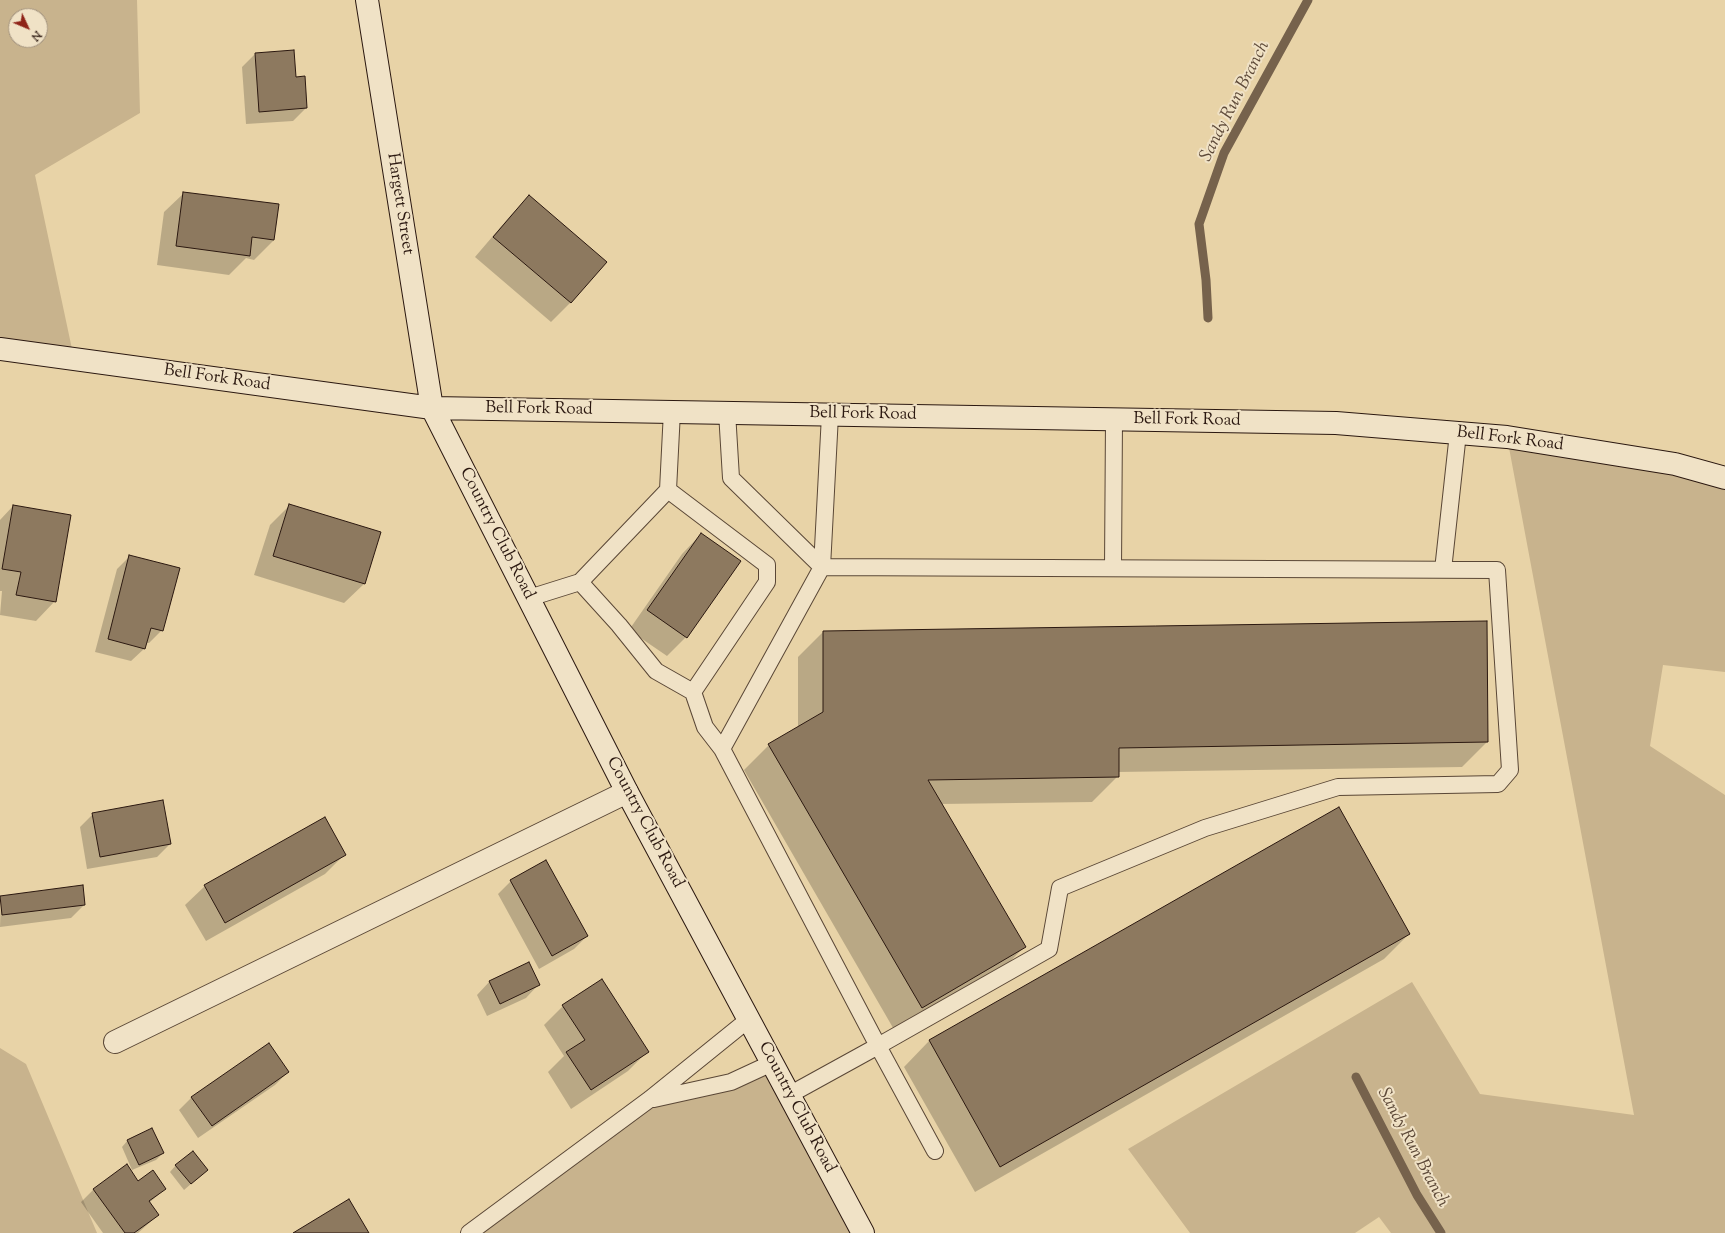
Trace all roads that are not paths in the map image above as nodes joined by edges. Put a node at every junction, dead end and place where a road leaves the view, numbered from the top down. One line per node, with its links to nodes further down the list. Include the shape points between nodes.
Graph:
1 (367, 0): 3 (main road, Hargett Street)
2 (0, 349): 3 (main road, Bell Fork Road)
3 (432, 408): 4 (main road, Bell Fork Road); 15 (main road, Country Club Road)
4 (672, 411): 5 (main road, Bell Fork Road); 10 (lane)
5 (727, 412): 6 (main road, Bell Fork Road); 11 (lane, via 731,478)
6 (830, 415): 7 (main road, Bell Fork Road); 11 (lane)
7 (1114, 420): 8 (main road, Bell Fork Road, via 1336,423); 12 (lane)
8 (1458, 433): 9 (main road, Bell Fork Road, via 1507,437 1667,463); 13 (lane)
9 (1725, 478)
10 (668, 490): 14 (lane); 16 (lane, via 768,565 767,582)
11 (822, 567): 12 (lane); 17 (lane)
12 (1114, 568): 13 (lane)
13 (1443, 570): 21 (lane, via 1497,570 1510,770 1498,784 1338,787 1205,828 1060,888 1049,949)
14 (580, 582): 15 (lane); 16 (lane, via 656,671)
15 (528, 598): 18 (main road, Country Club Road)
16 (693, 692): 17 (lane, via 705,727)
17 (722, 749): 21 (lane)
18 (627, 792): 19 (main road, Country Club Road); 20 (main road)
19 (748, 1019): 22 (main road, Country Club Road); 24 (lane)
20 (115, 1042)
21 (878, 1046): 23 (lane); 25 (lane)
22 (772, 1063): 23 (main road, Country Club Road); 24 (lane, via 731,1082)
23 (789, 1095): 27 (main road, Country Club Road)
24 (650, 1100): 26 (lane)
25 (935, 1151)
26 (469, 1233)
27 (863, 1233)

